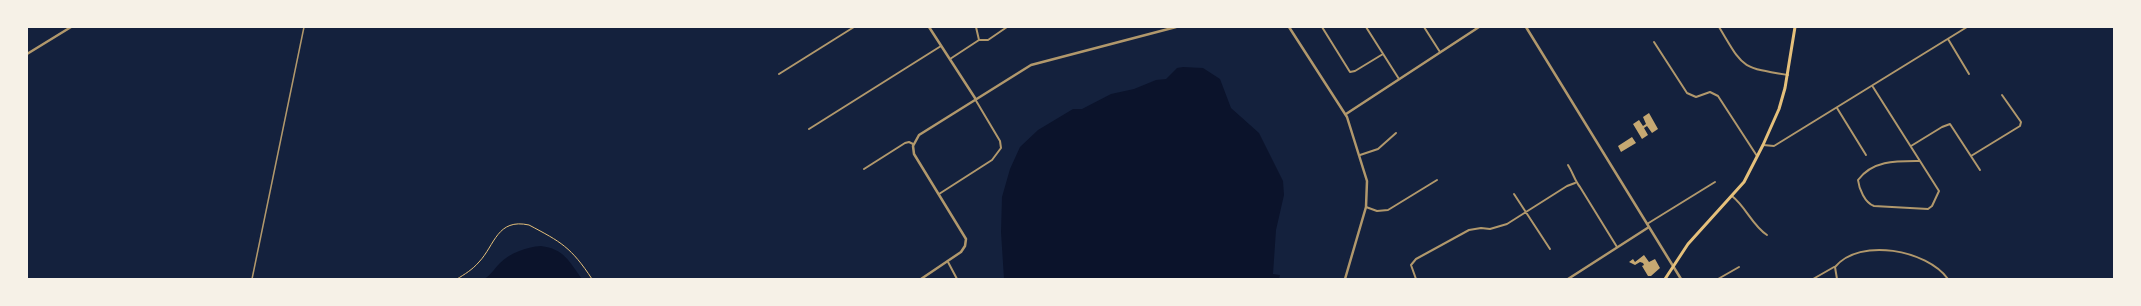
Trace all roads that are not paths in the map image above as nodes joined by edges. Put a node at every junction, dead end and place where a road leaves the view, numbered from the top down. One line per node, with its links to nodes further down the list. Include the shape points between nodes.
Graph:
1 (71, 27): 22 (street)
2 (304, 27): 63 (street)
3 (854, 27): 25 (street)
4 (929, 27): 20 (street)
5 (976, 27): 18 (street)
6 (1007, 27): 18 (street, via 988,40)
7 (1176, 27): 31 (street, via 1031,66)
8 (1289, 27): 33 (street)
9 (1322, 27): 23 (street, via 1349,71 1353,72)
10 (1366, 27): 23 (street)
11 (1424, 27): 21 (street)
12 (1479, 27): 21 (street)
13 (1526, 27): 55 (street)
14 (1719, 27): 27 (street, via 1744,65)
15 (1794, 27): 27 (main road)
16 (1967, 27): 17 (street)
17 (1948, 39): 26 (street); 29 (street)
18 (979, 40): 24 (street)
19 (1654, 42): 41 (street, via 1687,93 1696,97 1710,92 1718,96)
20 (941, 46): 24 (street); 34 (street)
21 (1440, 52): 28 (street)
22 (27, 54)
23 (1383, 54): 28 (street)
24 (950, 59): 31 (street)
25 (779, 74)
26 (1969, 74)
27 (1788, 75): 37 (main road, via 1779,109)
28 (1399, 79): 33 (street)
29 (1873, 86): 32 (street); 38 (street)
30 (2002, 95): 42 (street, via 2021,123 2018,128)
31 (975, 98): 36 (street, via 919,135); 50 (street, via 1000,141 1001,148 992,160)
32 (1837, 108): 37 (street, via 1774,146); 40 (street)
33 (1346, 114): 39 (street)
34 (809, 129)
35 (1396, 134): 39 (street, via 1378,149)
36 (913, 144): 45 (street, via 905,144); 50 (street, via 914,154)
37 (1763, 145): 41 (main road)
38 (1910, 147): 42 (street, via 1950,124); 43 (street)
39 (1360, 155): 53 (street, via 1368,188)
40 (1866, 155)
41 (1757, 156): 52 (main road, via 1744,182)
42 (1971, 156): 46 (street)
43 (1920, 161): 43 (street, via 1889,161 1880,164 1858,180 1870,205 1930,208 1939,191)
44 (1568, 165): 49 (street)
45 (864, 169)
46 (1980, 170)
47 (1437, 180): 53 (street, via 1388,210 1377,211)
48 (1715, 182): 55 (street)
49 (1576, 183): 54 (street); 57 (street)
50 (939, 194): 59 (street, via 966,241 963,249)
51 (1514, 194): 54 (street)
52 (1732, 196): 56 (street); 60 (main road, via 1688,244)
53 (1366, 207): 66 (street)
54 (1525, 212): 58 (street); 67 (street, via 1490,230 1470,230 1416,259 1411,265)
55 (1648, 226): 57 (street); 60 (street)
56 (1767, 235)
57 (1616, 247): 68 (street)
58 (1550, 249)
59 (948, 262): 64 (street); 65 (street)
60 (1673, 266): 69 (main road); 70 (street)
61 (1739, 267): 71 (street)
62 (1835, 267): 72 (street); 73 (street); 74 (street, via 1845,258 1866,251 1894,251 1935,265)
63 (252, 279)
64 (921, 279)
65 (957, 279)
66 (1345, 279)
67 (1416, 279)
68 (1568, 279)
69 (1665, 279)
70 (1681, 279)
71 (1718, 279)
72 (1813, 279)
73 (1838, 279)
74 (1948, 279)

